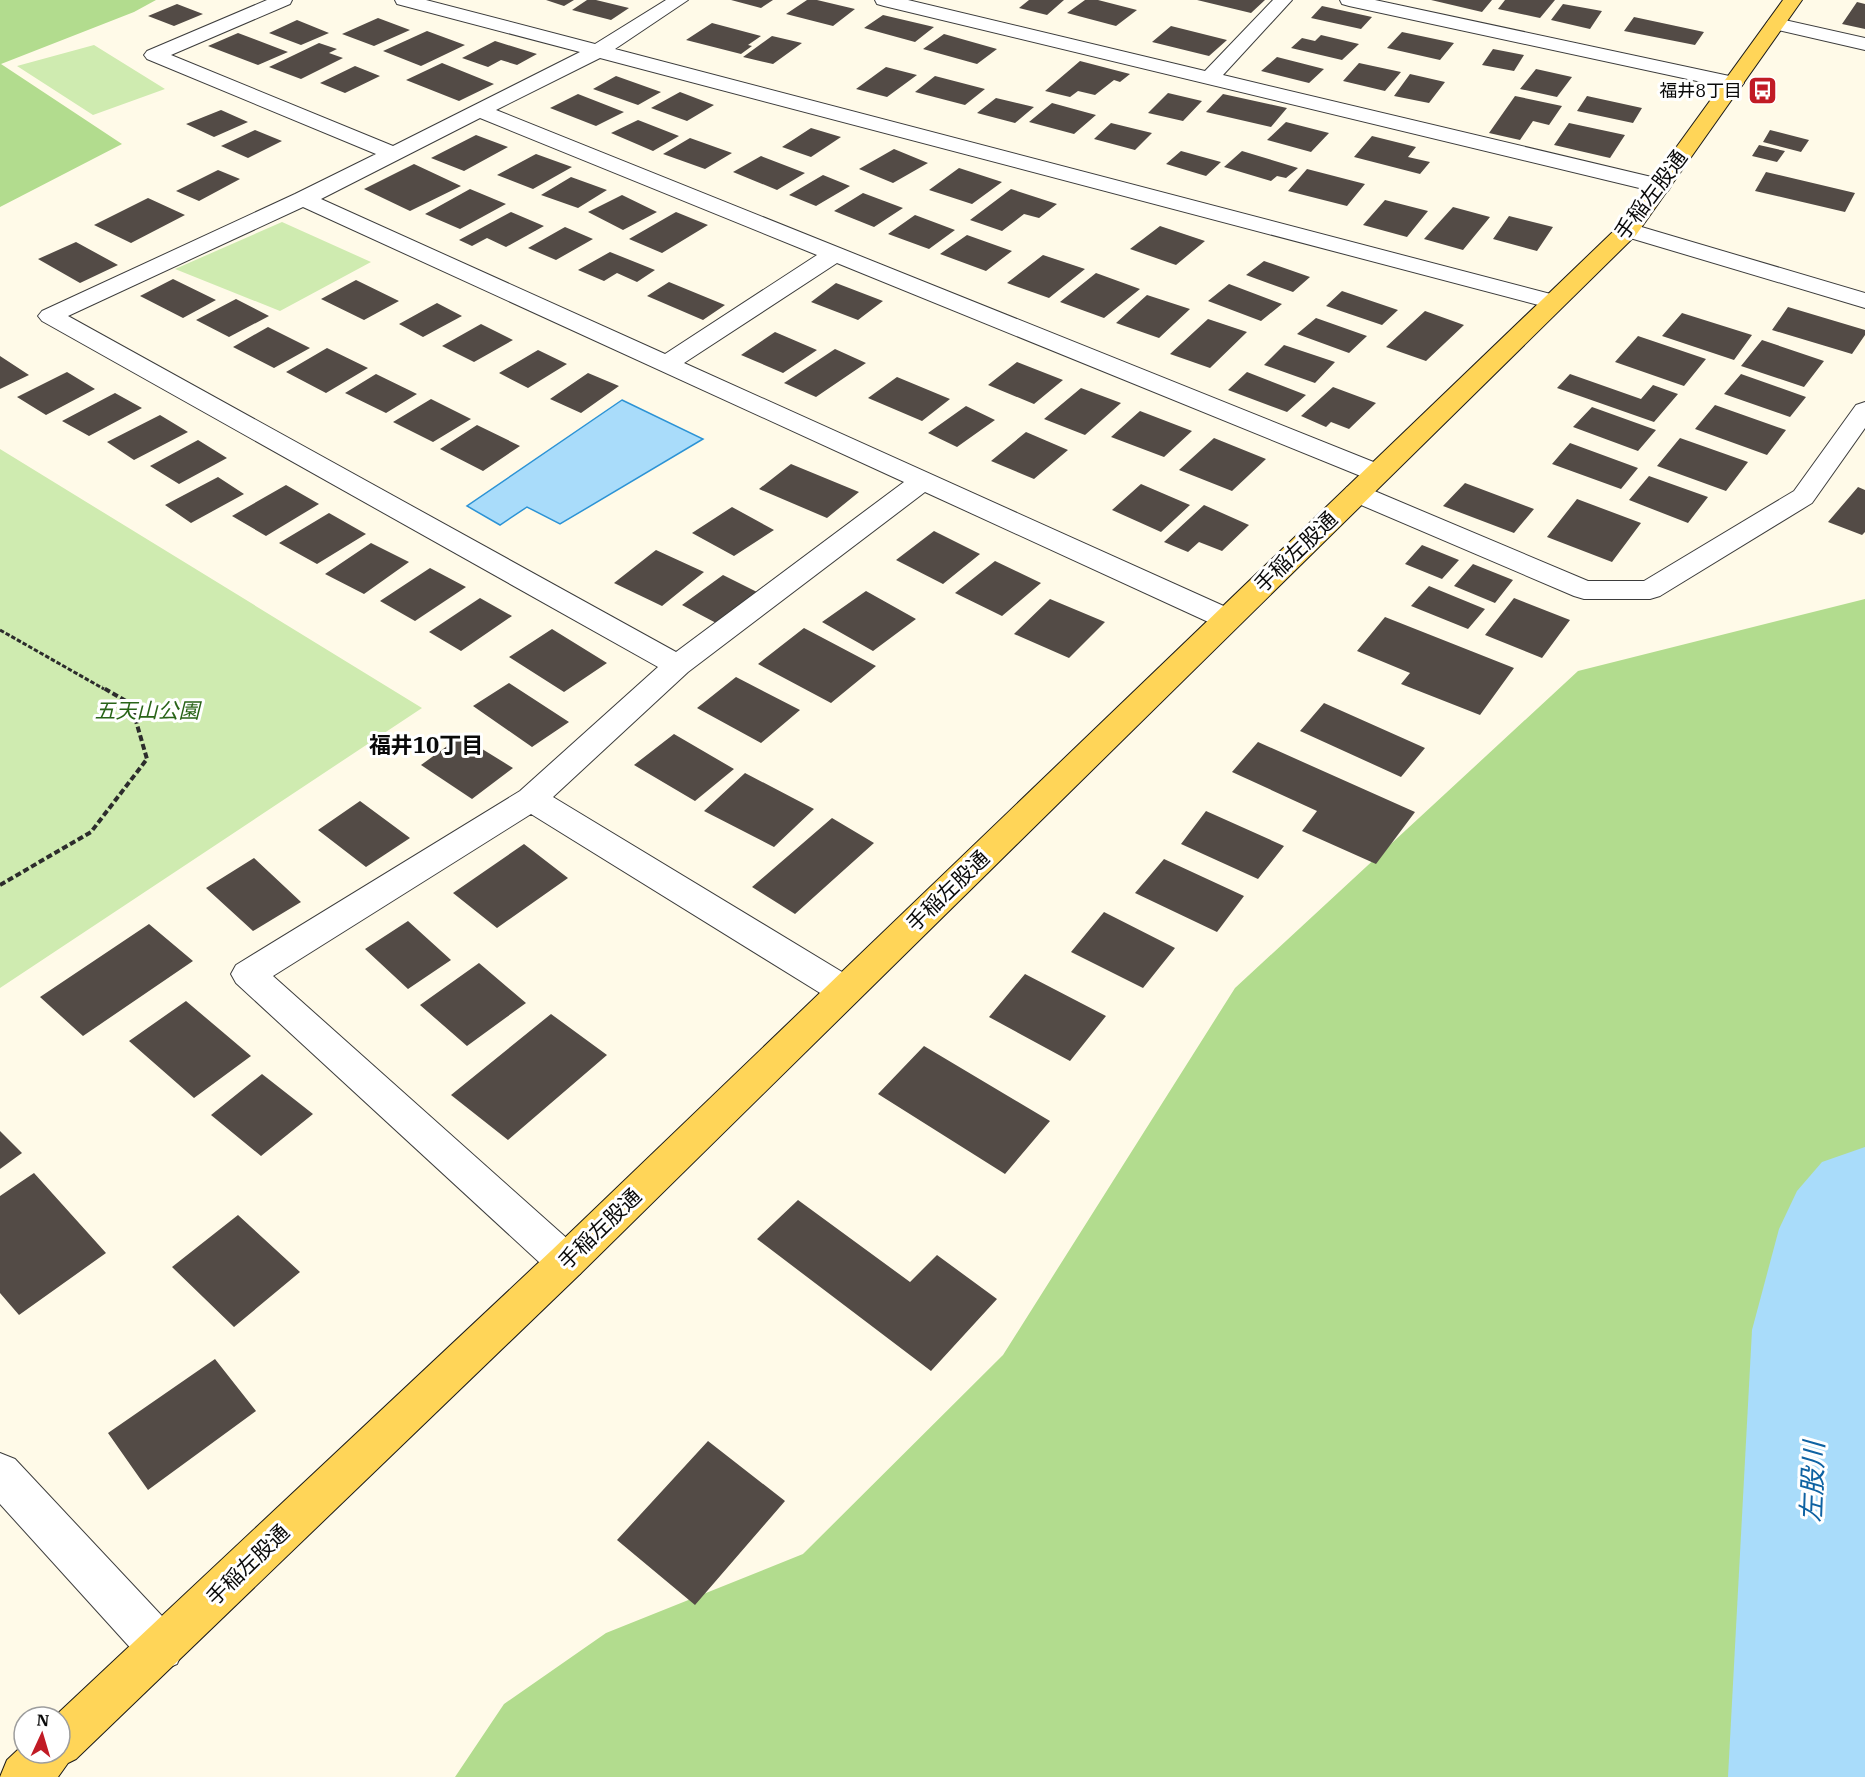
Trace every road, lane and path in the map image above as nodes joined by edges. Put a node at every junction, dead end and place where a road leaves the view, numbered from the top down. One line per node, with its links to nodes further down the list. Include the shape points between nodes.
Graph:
1 (283, 0): 13 (street, via 154,55)
2 (404, 0): 9 (street)
3 (679, 0): 9 (street)
4 (884, 0): 10 (street)
5 (1283, 0): 10 (street)
6 (1349, 0): 11 (street)
7 (1784, 12): 8 (street); 11 (main road, 手稲左股通)
8 (1865, 44)
9 (600, 50): 12 (street); 19 (street)
10 (1209, 78): 14 (street)
11 (1734, 83): 14 (main road, 手稲左股通)
12 (480, 111): 13 (street); 17 (street)
13 (394, 154): 15 (street)
14 (1660, 186): 16 (main road, 手稲左股通)
15 (303, 199): 20 (street); 26 (street, via 50,316)
16 (1628, 230): 18 (street); 19 (main road, 手稲左股通)
17 (835, 254): 20 (street); 23 (street)
18 (1865, 301)
19 (1554, 302): 23 (main road, 手稲左股通)
20 (666, 364): 22 (street)
21 (1865, 410): 23 (street, via 1803,497 1650,590 1584,590)
22 (923, 481): 24 (street); 26 (street)
23 (1367, 483): 24 (main road, 手稲左股通)
24 (1227, 619): 29 (main road, 手稲左股通)
25 (0, 630): 28 (path, via 131,704 147,759 90,832)
26 (678, 665): 27 (street)
27 (531, 800): 29 (street); 30 (street, via 248,974)
28 (0, 885)
29 (844, 991): 30 (main road, 手稲左股通)
30 (566, 1262): 32 (main road, 手稲左股通)
31 (0, 1473): 32 (street)
32 (161, 1648): 33 (main road, 手稲左股通)
33 (72, 1732)
34 (36, 1765): 35 (main road)
35 (24, 1777)

